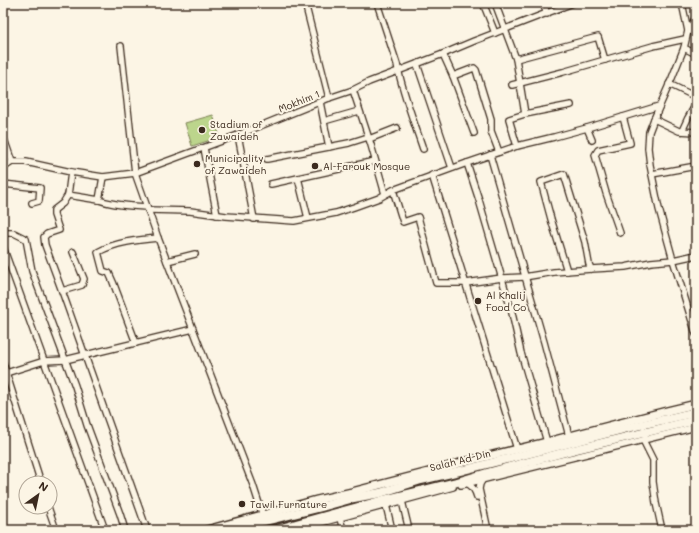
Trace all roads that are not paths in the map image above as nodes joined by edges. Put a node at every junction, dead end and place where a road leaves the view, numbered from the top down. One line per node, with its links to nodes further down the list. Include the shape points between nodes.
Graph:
1 (305, 3): 27 (street)
2 (377, 3): 21 (street)
3 (483, 3): 12 (street)
4 (495, 3): 10 (street)
5 (543, 3): 8 (street)
6 (573, 3): 8 (street, Mokhim 1)
7 (682, 3): 11 (street)
8 (547, 14): 10 (street, Mokhim 1)
9 (696, 17): 11 (street)
10 (505, 29): 12 (street, Mokhim 1); 18 (street)
11 (688, 31): 13 (street)
12 (495, 33): 16 (street, Mokhim 1)
13 (686, 39): 15 (street); 19 (street)
14 (121, 46): 61 (street)
15 (684, 48): 17 (street); 24 (street)
16 (443, 54): 20 (street, Mokhim 1); 22 (street)
17 (696, 54)
18 (516, 59): 19 (street, via 598,37); 23 (street)
19 (605, 60): 23 (street)
20 (417, 64): 21 (street, Mokhim 1); 59 (street)
21 (399, 71): 26 (street, Mokhim 1); 50 (street)
22 (453, 76): 42 (street); 51 (street, via 469,69 476,70 491,119 491,131)
23 (520, 83): 25 (street); 34 (street)
24 (669, 84): 28 (street); 32 (street)
25 (512, 85)
26 (353, 90): 27 (street, Mokhim 1); 33 (street)
27 (329, 98): 29 (street, Mokhim 1)
28 (696, 98)
29 (320, 102): 37 (street); 43 (street, Mokhim 1)
30 (696, 104): 40 (street)
31 (571, 105): 34 (street)
32 (659, 106): 35 (street); 36 (street)
33 (360, 111): 37 (street); 45 (street)
34 (526, 114): 47 (street, via 509,119)
35 (623, 117): 39 (street); 78 (street, via 630,143 598,150 595,155)
36 (654, 119): 40 (street); 62 (street, via 649,132 648,148)
37 (324, 121): 48 (street)
38 (397, 128): 45 (street)
39 (587, 128): 46 (street); 47 (street)
40 (682, 131): 41 (street)
41 (696, 132)
42 (474, 133)
43 (238, 135): 49 (street, Mokhim 1); 76 (street)
44 (3, 136): 55 (street)
45 (369, 138): 48 (street); 54 (street)
46 (592, 140)
47 (517, 146): 51 (street)
48 (328, 147): 53 (street)
49 (204, 148): 61 (street, Mokhim 1); 74 (street)
50 (423, 149)
51 (499, 152): 52 (street)
52 (490, 155): 56 (street); 88 (street)
53 (267, 159)
54 (375, 161): 65 (street); 69 (street)
55 (12, 162): 58 (street); 60 (street, Mokhim 1, via 26,162)
56 (467, 163): 59 (street); 89 (street)
57 (696, 166): 62 (street)
58 (3, 168)
59 (452, 168): 63 (street)
60 (71, 172): 64 (street, Mokhim 1); 70 (street)
61 (134, 173): 64 (street, Mokhim 1); 73 (street)
62 (652, 174): 84 (street)
63 (432, 175): 68 (street); 90 (street)
64 (103, 177): 71 (street)
65 (298, 178): 67 (street); 75 (street)
66 (3, 184): 72 (street, via 40,188 39,202)
67 (271, 184)
68 (393, 190): 69 (street); 90 (street, via 403,222 418,218 436,283)
69 (385, 194): 75 (street, via 342,211)
70 (68, 195): 71 (street); 91 (street, via 54,210 59,230 46,234 44,238)
71 (99, 200): 73 (street)
72 (32, 203)
73 (147, 209): 74 (street, via 190,210); 79 (street)
74 (217, 215): 76 (street)
75 (308, 218): 76 (street, via 294,221)
76 (254, 219)
77 (3, 233): 96 (street, via 14,233 26,239 32,271)
78 (620, 233)
79 (158, 238): 85 (street); 94 (street, via 130,241 98,252 103,271 109,273)
80 (3, 247): 97 (street)
81 (73, 252): 91 (street, via 84,278 82,285)
82 (195, 254): 85 (street)
83 (696, 255): 84 (street)
84 (673, 260): 86 (street); 93 (street)
85 (167, 261): 92 (street)
86 (592, 269): 87 (street); 87 (street, via 564,174 541,182)
87 (567, 271): 88 (street)
88 (524, 277): 89 (street); 104 (street)
89 (502, 278): 90 (street); 106 (street)
90 (466, 283): 107 (street)
91 (62, 291): 95 (street)
92 (193, 329): 94 (street); 117 (street)
93 (696, 334)
94 (136, 343): 95 (street)
95 (85, 355): 96 (street); 122 (street)
96 (65, 360): 97 (street); 121 (street)
97 (44, 361): 99 (street); 120 (street)
98 (3, 363): 99 (street)
99 (5, 374): 109 (street)
100 (696, 404): 104 (main road)
101 (696, 412): 108 (highway, Salah Ad-Din)
102 (696, 420): 111 (highway, Salah Ad-Din, via 573,450)
103 (696, 427): 105 (street)
104 (569, 436): 106 (main road)
105 (642, 440): 110 (street); 132 (street, via 653,460 653,482)
106 (547, 442): 107 (main road)
107 (517, 449): 114 (main road)
108 (464, 470): 111 (highway); 112 (highway, Salah Ad-Din, via 421,480)
109 (38, 475)
110 (483, 479): 111 (street); 131 (street, via 479,489)
111 (466, 481): 112 (highway, Salah Ad-Din); 113 (street); 130 (street, via 475,490)
112 (382, 500): 113 (street); 115 (highway, Salah Ad-Din, via 354,498); 118 (street); 125 (highway, Salah Ad-Din); 128 (street)
113 (402, 501): 129 (street)
114 (312, 502): 115 (highway); 117 (main road)
115 (319, 508): 124 (highway, Salah Ad-Din)
116 (51, 515): 119 (street)
117 (263, 516): 123 (main road)
118 (340, 518): 126 (street); 127 (street)
119 (56, 530)
120 (104, 530)
121 (125, 530)
122 (147, 530)
123 (208, 530)
124 (229, 530)
125 (274, 530)
126 (295, 530)
127 (343, 530)
128 (392, 530)
129 (410, 530)
130 (484, 530)
131 (488, 530)
132 (662, 530)

